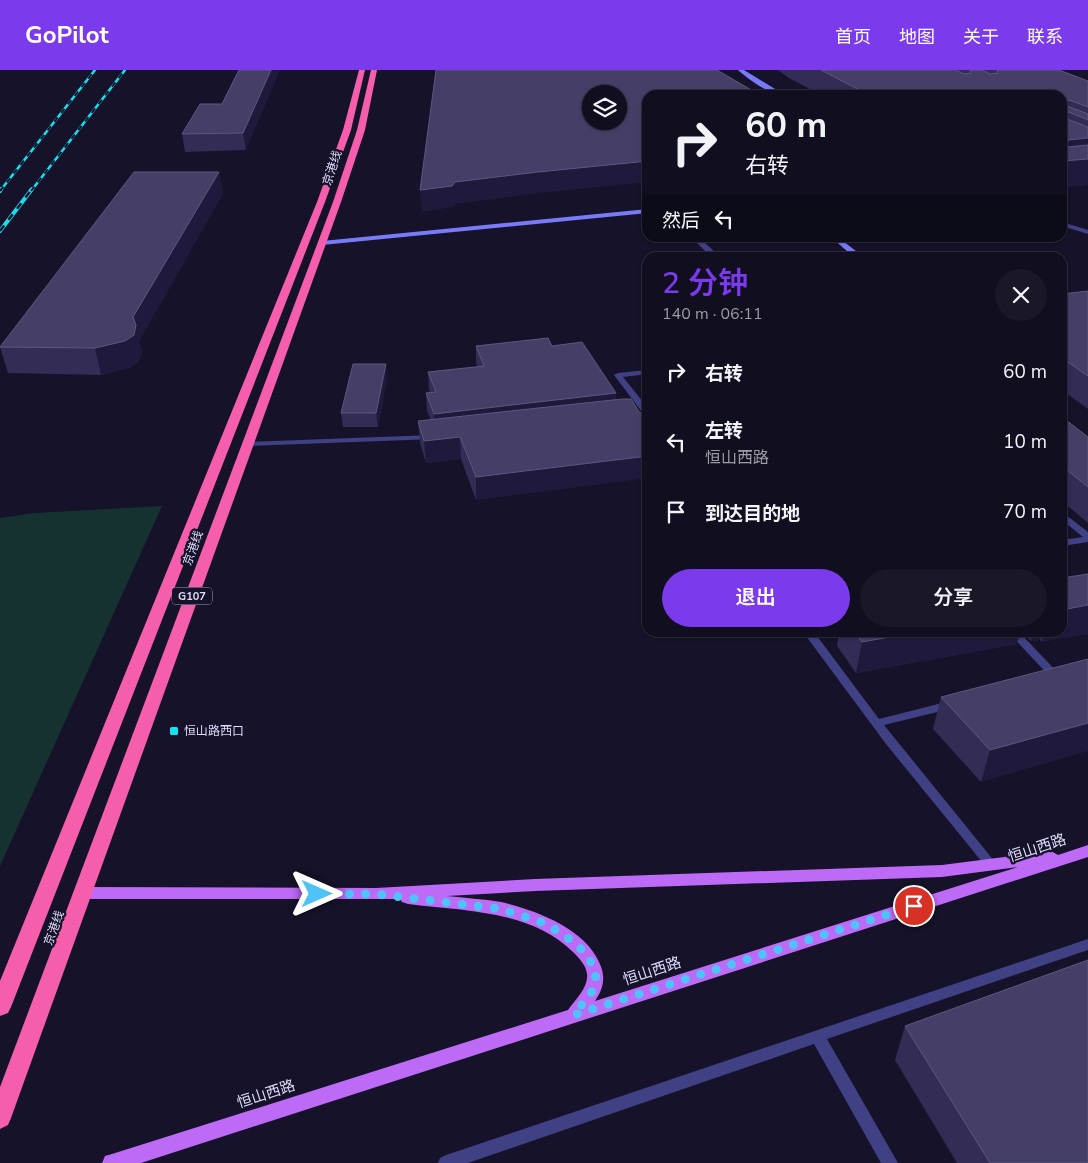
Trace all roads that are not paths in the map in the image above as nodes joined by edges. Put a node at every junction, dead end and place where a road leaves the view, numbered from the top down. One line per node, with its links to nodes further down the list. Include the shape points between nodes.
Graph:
1 (362, 70): 32 (highway, 京港线 / G107, via 347,130 321,202)
2 (374, 70): 10 (highway, 京港线 / G107, via 361,130)
3 (741, 70): 4 (street)
4 (774, 90)
5 (642, 212): 10 (street)
6 (1067, 226): 7 (street)
7 (1088, 232)
8 (700, 242): 11 (street)
9 (841, 242): 12 (street)
10 (322, 243): 18 (highway, 京港线 / G107)
11 (711, 252)
12 (854, 252)
13 (642, 373): 14 (lane, via 618,375)
14 (642, 406)
15 (642, 413): 16 (lane)
16 (636, 414)
17 (440, 436): 18 (lane)
18 (248, 444): 29 (highway, 京港线 / G107)
19 (1067, 519): 20 (lane)
20 (1088, 538): 21 (lane)
21 (1067, 542)
22 (812, 637): 26 (lane)
23 (1018, 637): 24 (lane)
24 (1056, 678)
25 (962, 702): 26 (lane)
26 (876, 723): 28 (lane)
27 (1086, 852): 28 (main road); 33 (main road, 恒山西路)
28 (991, 864): 30 (main road, via 942,871)
29 (82, 893): 30 (main road); 35 (highway, 京港线 / G107)
30 (376, 894): 33 (main road, via 501,909 547,924 588,956 596,974 593,990)
31 (1088, 944): 34 (lane)
32 (0, 1007)
33 (574, 1015): 36 (main road, 恒山西路)
34 (817, 1036): 37 (lane); 38 (lane)
35 (0, 1118)
36 (112, 1163)
37 (446, 1163)
38 (890, 1163)

